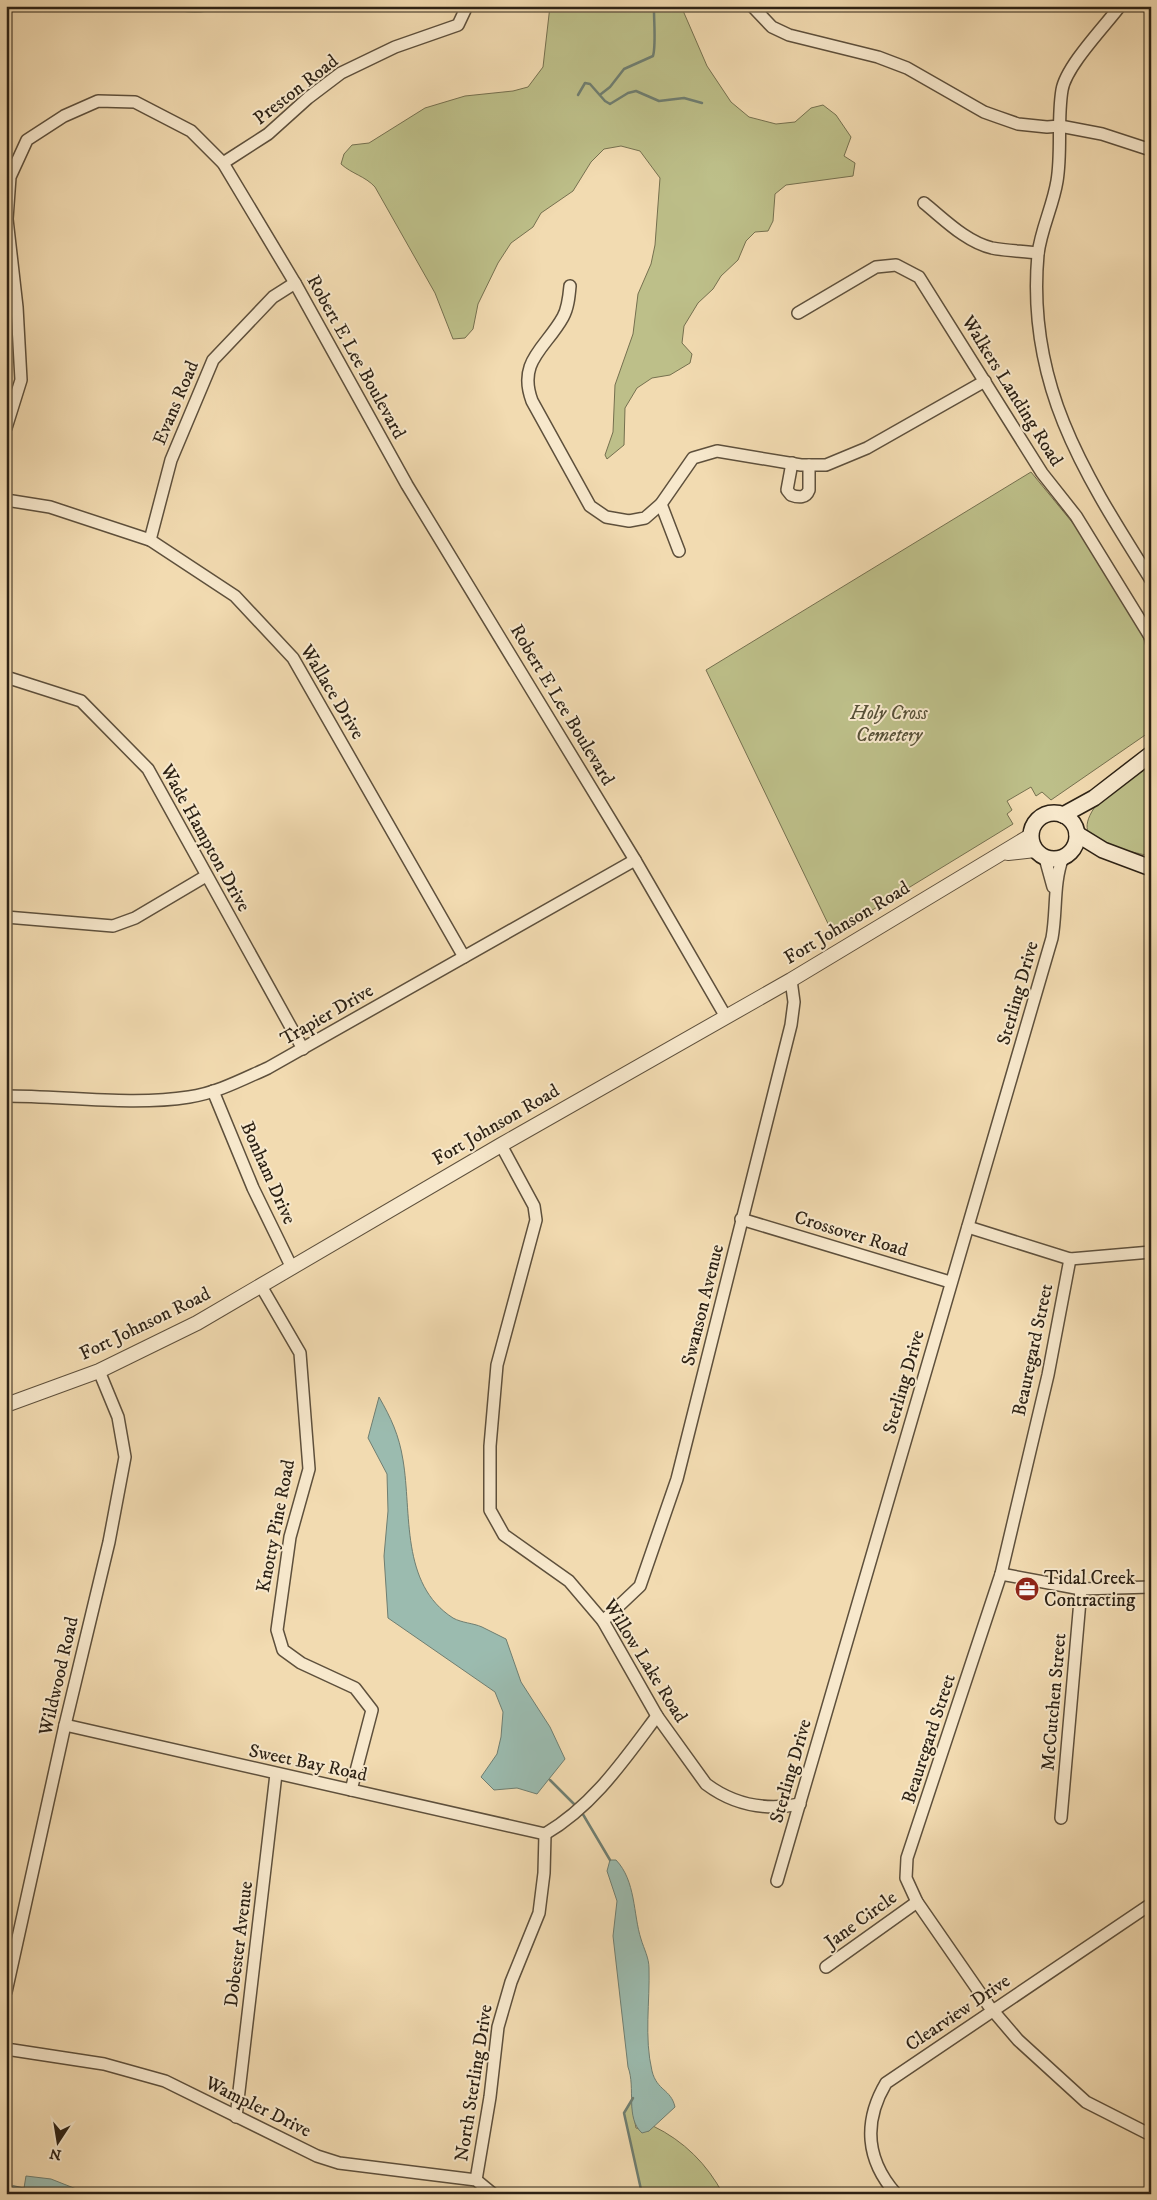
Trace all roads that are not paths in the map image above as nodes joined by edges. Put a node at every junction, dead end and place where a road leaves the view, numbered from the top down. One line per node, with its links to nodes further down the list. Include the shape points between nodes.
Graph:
1 (467, 6): 6 (street, Preston Road, via 458,25 395,47 341,73 268,134)
2 (752, 6): 4 (street, via 772,26 789,35 878,57 907,68 984,112 1018,124)
3 (1120, 6): 4 (street, via 1079,58 1062,88)
4 (1060, 126): 5 (street, via 1102,134); 8 (street, via 1058,179)
5 (1151, 150)
6 (223, 163): 9 (street, Robert E Lee Boulevard); 13 (street, Robert E Lee Boulevard, via 191,131 135,102 98,101 64,116 27,140 10,177 7,219 17,307 20,380)
7 (924, 203): 8 (street, via 980,244)
8 (1038, 253): 20 (street, via 1038,315 1046,376 1053,398 1070,442 1097,495)
9 (295, 283): 18 (street, Evans Road, via 273,297 213,360 171,460); 30 (street, Robert E Lee Boulevard, via 407,484)
10 (570, 286): 17 (street, via 562,318 530,363 527,388 532,401 590,506 606,517 629,521 645,518)
11 (798, 313): 12 (street, Walkers Landing Road, via 876,267 905,268 925,284)
12 (984, 381): 15 (street, via 867,448 826,465); 21 (street, Walkers Landing Road, via 1042,473 1076,516)
13 (6, 428)
14 (792, 463): 15 (street); 15 (street, via 788,490 791,496 799,497 809,490); 17 (street, via 717,450 693,458)
15 (809, 465)
16 (6, 500): 18 (street, Wallace Drive, via 50,507)
17 (661, 504): 19 (street)
18 (150, 540): 35 (street, Wallace Drive, via 235,596 293,658)
19 (679, 551)
20 (1151, 580)
21 (1151, 638)
22 (6, 677): 32 (street, Wade Hampton Drive, via 81,701 148,769)
23 (1151, 754): 24 (main road)
24 (1094, 798): 25 (main road); 26 (main road, via 1078,822)
25 (1063, 815): 26 (main road); 27 (main road, via 1051,813 1040,817 1033,825)
26 (1076, 832): 28 (main road); 29 (main road, via 1074,848)
27 (1037, 848): 29 (main road); 33 (street, Sterling Drive); 36 (street, Fort Johnson Road, via 995,857)
28 (1103, 850): 29 (main road, via 1084,849); 31 (main road)
29 (1066, 855): 33 (street, Sterling Drive)
30 (635, 860): 35 (street, Trapier Drive); 37 (street, Robert E Lee Boulevard)
31 (1151, 868)
32 (206, 876): 34 (street, via 135,918 113,926); 38 (street, Wade Hampton Drive)
33 (1055, 891): 43 (street, Sterling Drive, via 1052,938)
34 (6, 917)
35 (464, 957): 38 (street, Trapier Drive)
36 (791, 980): 37 (street, Fort Johnson Road); 42 (street, Swanson Avenue, via 793,1015 759,1159)
37 (726, 1017): 41 (street, Fort Johnson Road)
38 (303, 1048): 39 (street, Trapier Drive, via 268,1068)
39 (213, 1091): 40 (street, Trapier Drive, via 153,1101); 46 (street, Bonham Drive, via 260,1203)
40 (6, 1096)
41 (501, 1144): 46 (street, Fort Johnson Road); 54 (street, Willow Lake Road, via 534,1206 536,1220 497,1365 490,1446 490,1510 504,1534 569,1581)
42 (741, 1219): 47 (street, Crossover Road); 54 (street, Swanson Avenue, via 677,1479 640,1586)
43 (968, 1227): 45 (street); 47 (street, Sterling Drive)
44 (1151, 1252): 45 (street)
45 (1070, 1259): 51 (street, Beauregard Street, via 1048,1375)
46 (292, 1268): 48 (street, Fort Johnson Road)
47 (950, 1282): 59 (street, Sterling Drive)
48 (261, 1286): 49 (street, Fort Johnson Road, via 197,1323); 58 (street, Knotty Pine Road, via 300,1353 309,1469 290,1537 277,1630 283,1650 301,1663 355,1688 372,1710)
49 (99, 1371): 50 (street, Fort Johnson Road); 56 (street, Wildwood Road, via 118,1417 125,1457 109,1542)
50 (6, 1405)
51 (1000, 1574): 53 (street); 63 (street, Beauregard Street, via 907,1858 906,1878)
52 (1151, 1587): 53 (street)
53 (1081, 1589): 60 (street, McCutchen Street)
54 (604, 1621): 55 (street, Willow Lake Road)
55 (657, 1716): 59 (street, Willow Lake Road, via 706,1784 717,1792 743,1804 760,1807); 61 (street, via 607,1783 560,1826)
56 (65, 1725): 57 (street, Sweet Bay Road); 66 (street, Wildwood Road)
57 (276, 1774): 58 (street, Sweet Bay Road); 69 (street, Dobester Avenue)
58 (351, 1790): 61 (street, Sweet Bay Road)
59 (800, 1804): 62 (street, Sterling Drive)
60 (1061, 1818)
61 (545, 1834): 71 (street, North Sterling Drive, via 539,1914 511,1982 498,2027)
62 (778, 1881)
63 (917, 1902): 65 (street, Jane Circle); 67 (street, Beauregard Street)
64 (1151, 1904): 67 (street, Clearview Drive)
65 (826, 1967)
66 (6, 1992)
67 (993, 2010): 70 (street, Beauregard Street, via 1018,2040 1086,2102); 73 (street, Clearview Drive, via 886,2083 876,2100 874,2160)
68 (6, 2049): 69 (street, Wampler Drive, via 104,2064 165,2081)
69 (236, 2117): 71 (street, Wampler Drive, via 317,2156 339,2163)
70 (1151, 2135)
71 (476, 2180): 72 (street)
72 (493, 2194)
73 (896, 2194)

